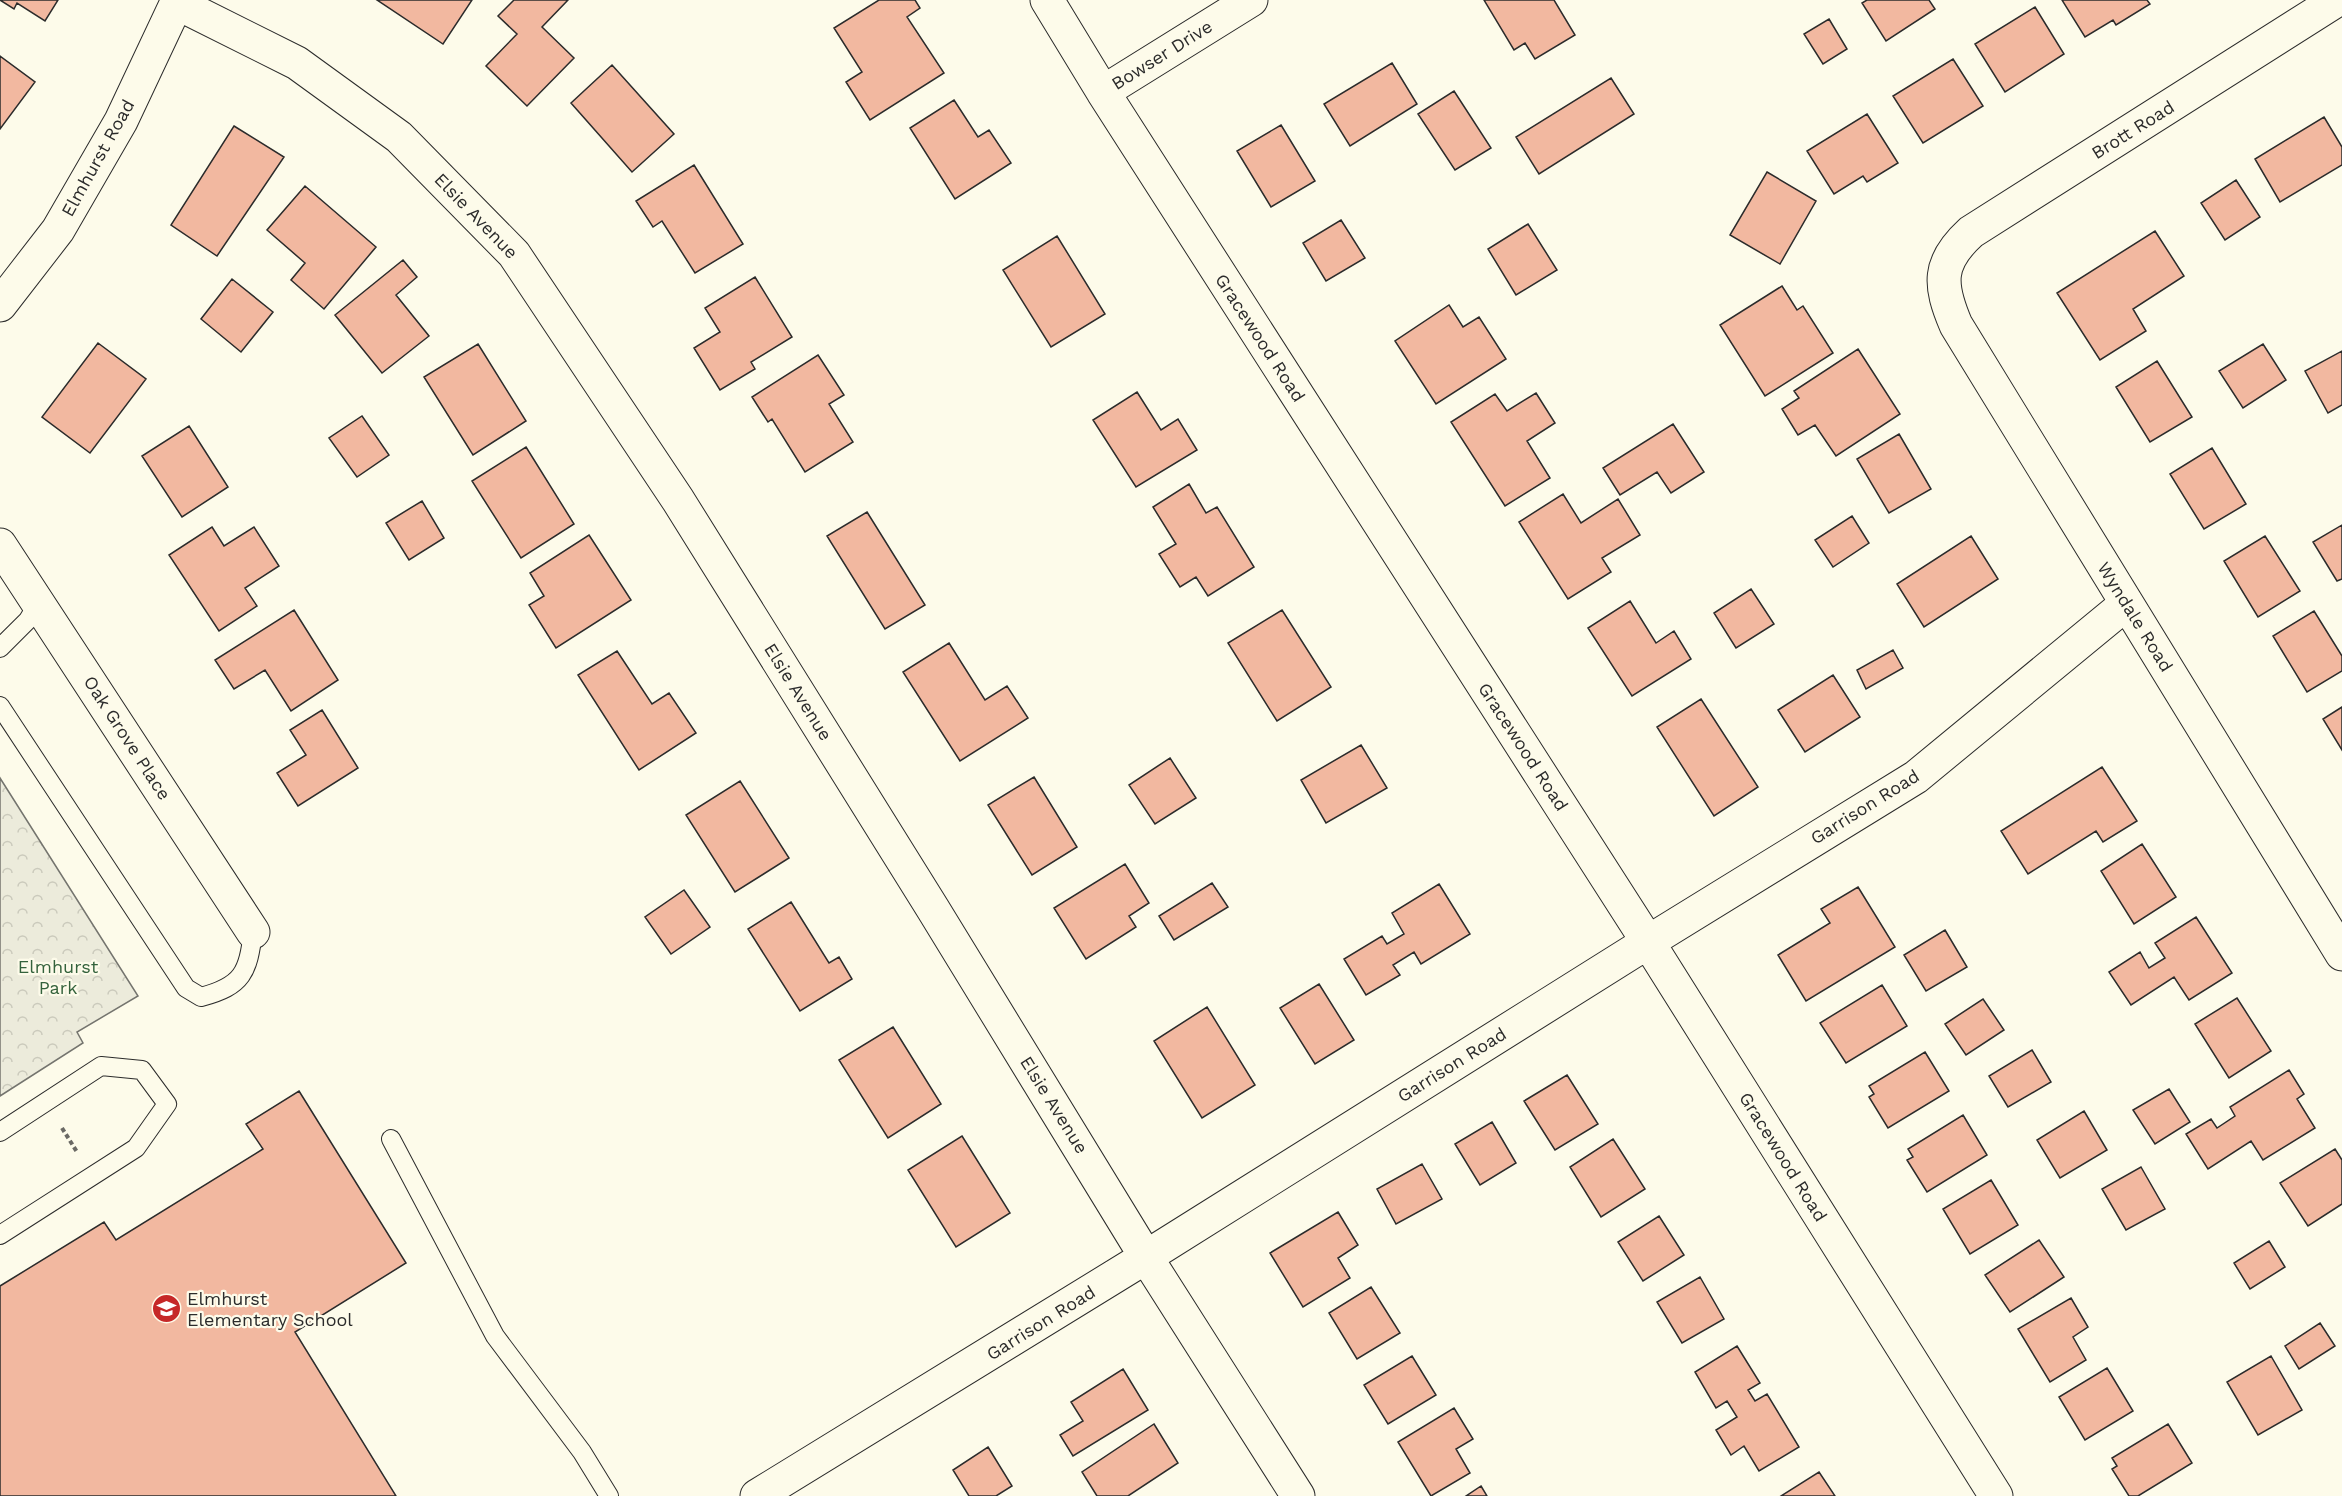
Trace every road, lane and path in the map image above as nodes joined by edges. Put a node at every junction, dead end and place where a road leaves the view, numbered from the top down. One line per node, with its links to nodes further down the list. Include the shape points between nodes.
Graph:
1 (1047, 0): 5 (street, Gracewood Road)
2 (1251, 0): 5 (street, Bowser Drive)
3 (2337, 0): 6 (street, Brott Road, via 1971,232 1957,245)
4 (178, 1): 7 (street, Elmhurst Road, via 121,121 58,230); 21 (street, Elsie Avenue, via 297,63 399,137 514,254 678,500)
5 (1103, 92): 14 (street, Gracewood Road)
6 (1944, 274): 10 (street, Wyndale Road, via 1945,300 1956,326)
7 (0, 305)
8 (0, 545): 9 (street, Oak Grove Place)
9 (39, 602): 11 (lane, via 28,620); 13 (street, Oak Grove Place)
10 (2126, 604): 14 (street, Garrison Road, via 1916,777); 15 (street, Wyndale Road)
11 (0, 648)
12 (0, 706): 13 (lane, via 186,988 201,997 222,992 244,974)
13 (253, 932)
14 (1648, 942): 21 (street, Garrison Road); 25 (street, Gracewood Road)
15 (2342, 954)
16 (61, 1125): 19 (path)
17 (0, 1132): 20 (lane, via 101,1066 142,1070 167,1104 136,1148)
18 (391, 1139): 22 (lane, via 495,1335 582,1452)
19 (82, 1160)
20 (0, 1235)
21 (1146, 1257): 23 (street, Garrison Road); 24 (street, Elsie Avenue)
22 (609, 1496)
23 (758, 1496)
24 (1298, 1496)
25 (1996, 1496)

